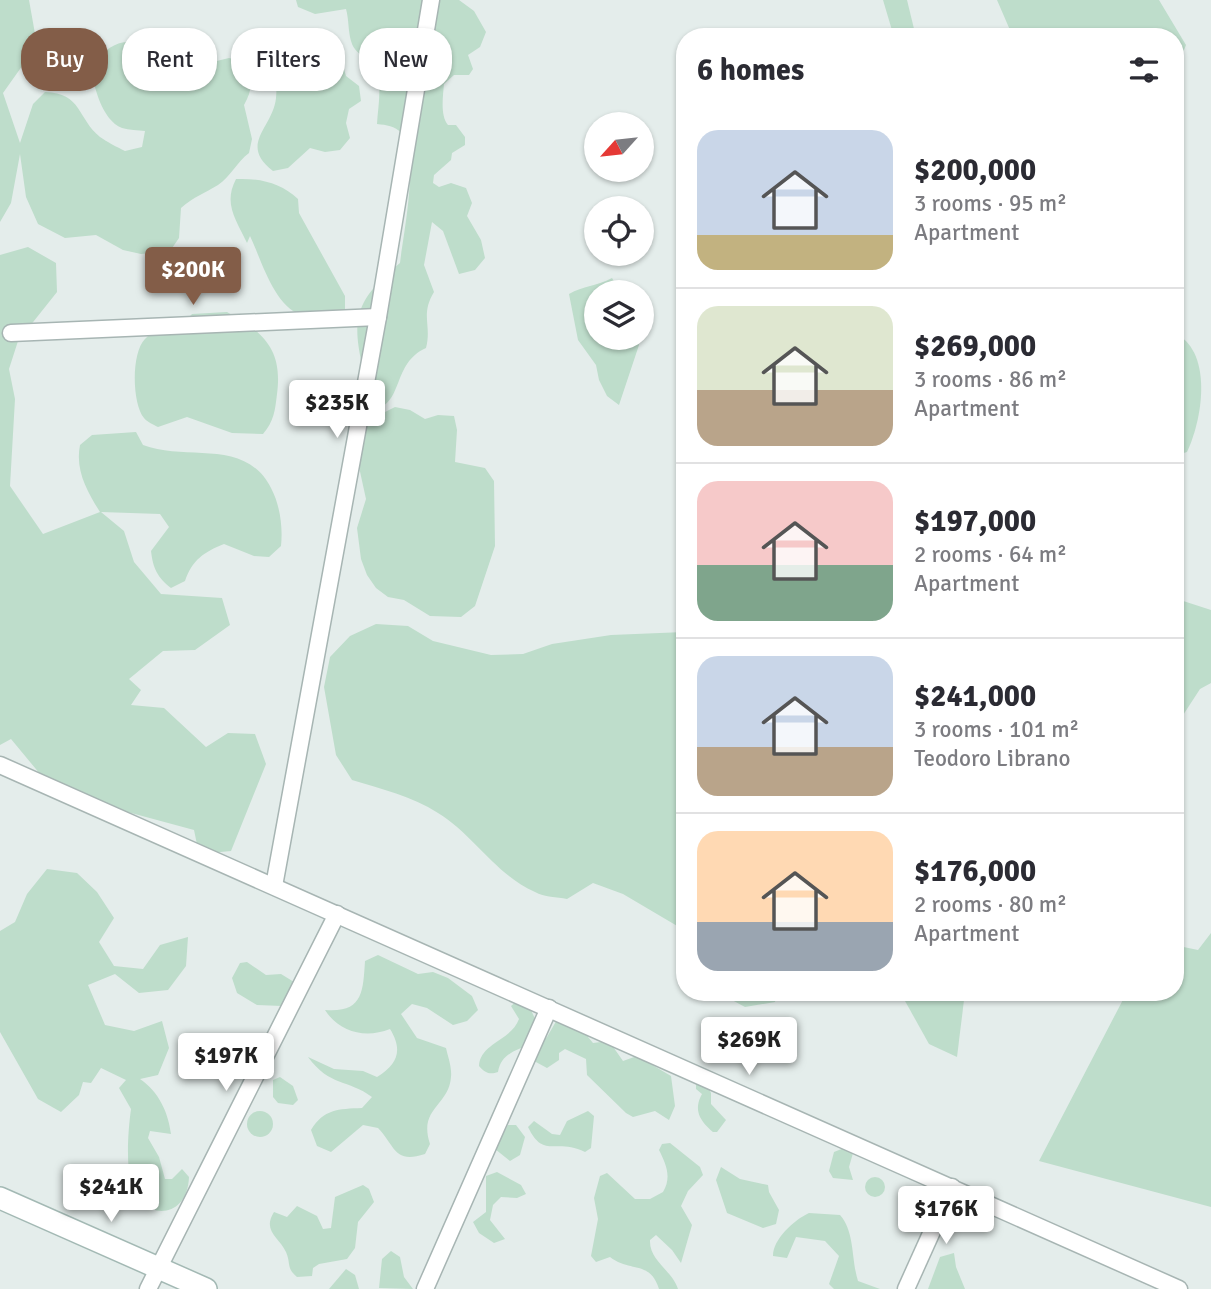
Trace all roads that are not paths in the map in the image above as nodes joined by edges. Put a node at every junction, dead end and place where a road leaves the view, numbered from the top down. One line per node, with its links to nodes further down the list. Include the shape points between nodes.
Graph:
1 (431, 0): 2 (street)
2 (378, 317): 3 (street); 5 (street)
3 (11, 333)
4 (0, 765): 5 (street)
5 (274, 886): 6 (street)
6 (337, 914): 7 (street); 10 (street)
7 (549, 1008): 8 (street); 13 (street)
8 (951, 1187): 14 (street); 15 (street)
9 (0, 1198): 10 (main road)
10 (158, 1268): 11 (street); 12 (main road)
11 (148, 1289)
12 (206, 1289)
13 (425, 1289)
14 (906, 1289)
15 (1179, 1289)

